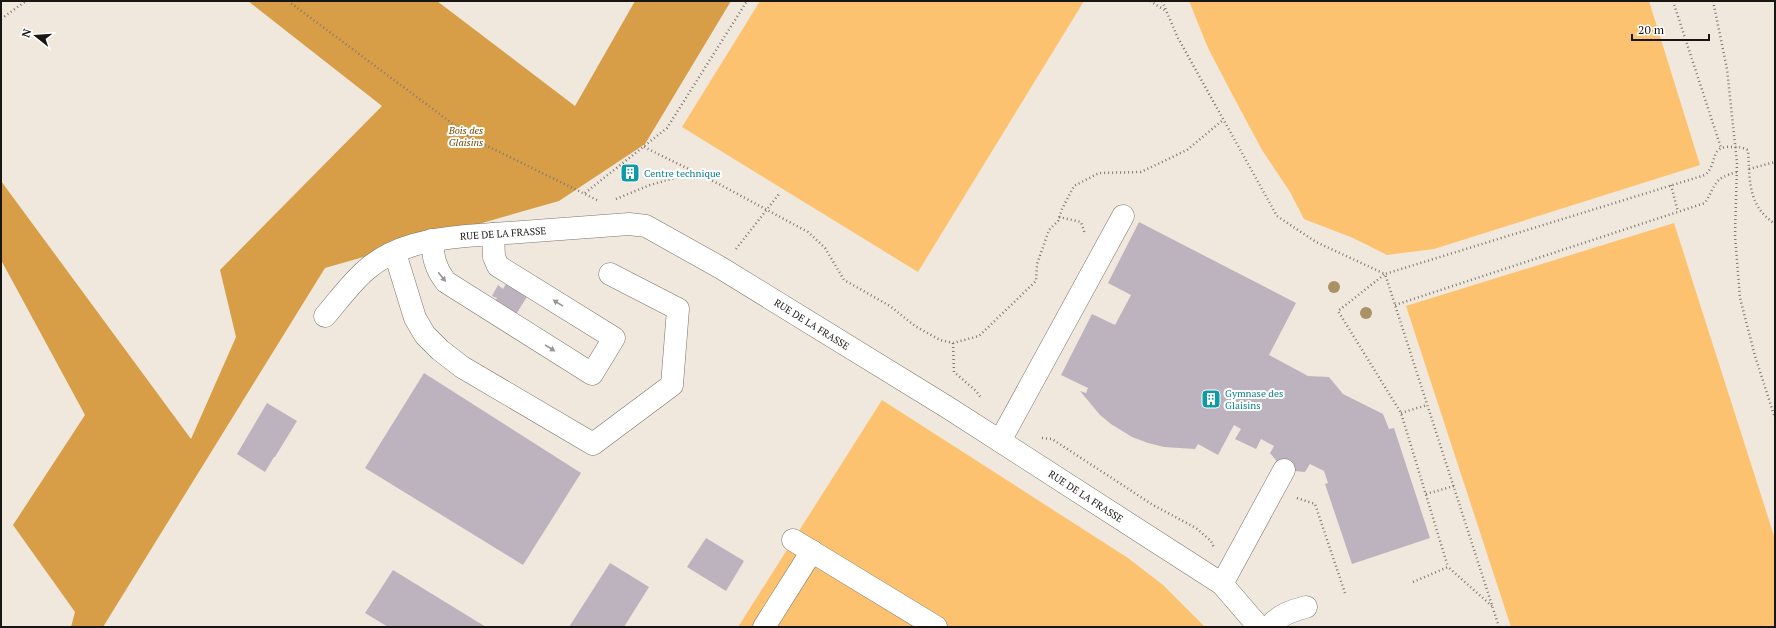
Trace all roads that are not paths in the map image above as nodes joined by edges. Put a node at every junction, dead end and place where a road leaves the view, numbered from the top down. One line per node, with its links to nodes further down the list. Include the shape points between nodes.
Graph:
1 (1123, 216): 7 (street)
2 (493, 234): 3 (street, RUE DE LA FRASSE); 3 (street, one-way to 2, via 434,264 446,282 592,374 614,338 498,266 494,257); 7 (street, RUE DE LA FRASSE, via 639,224 654,230 721,268)
3 (432, 240): 4 (street, RUE DE LA FRASSE)
4 (395, 253): 5 (street, via 415,318 419,327 436,346 462,367 593,444 672,385 678,309); 6 (street, RUE DE LA FRASSE, via 366,270)
5 (610, 274)
6 (325, 316)
7 (1000, 441): 11 (street, RUE DE LA FRASSE)
8 (1284, 470): 11 (street)
9 (793, 540): 10 (street)
10 (812, 551): 13 (street); 14 (street)
11 (1224, 581): 15 (street, RUE DE LA FRASSE)
12 (1306, 607): 16 (street, via 1285,613)
13 (764, 627)
14 (936, 627)
15 (1259, 627)
16 (1268, 627)

